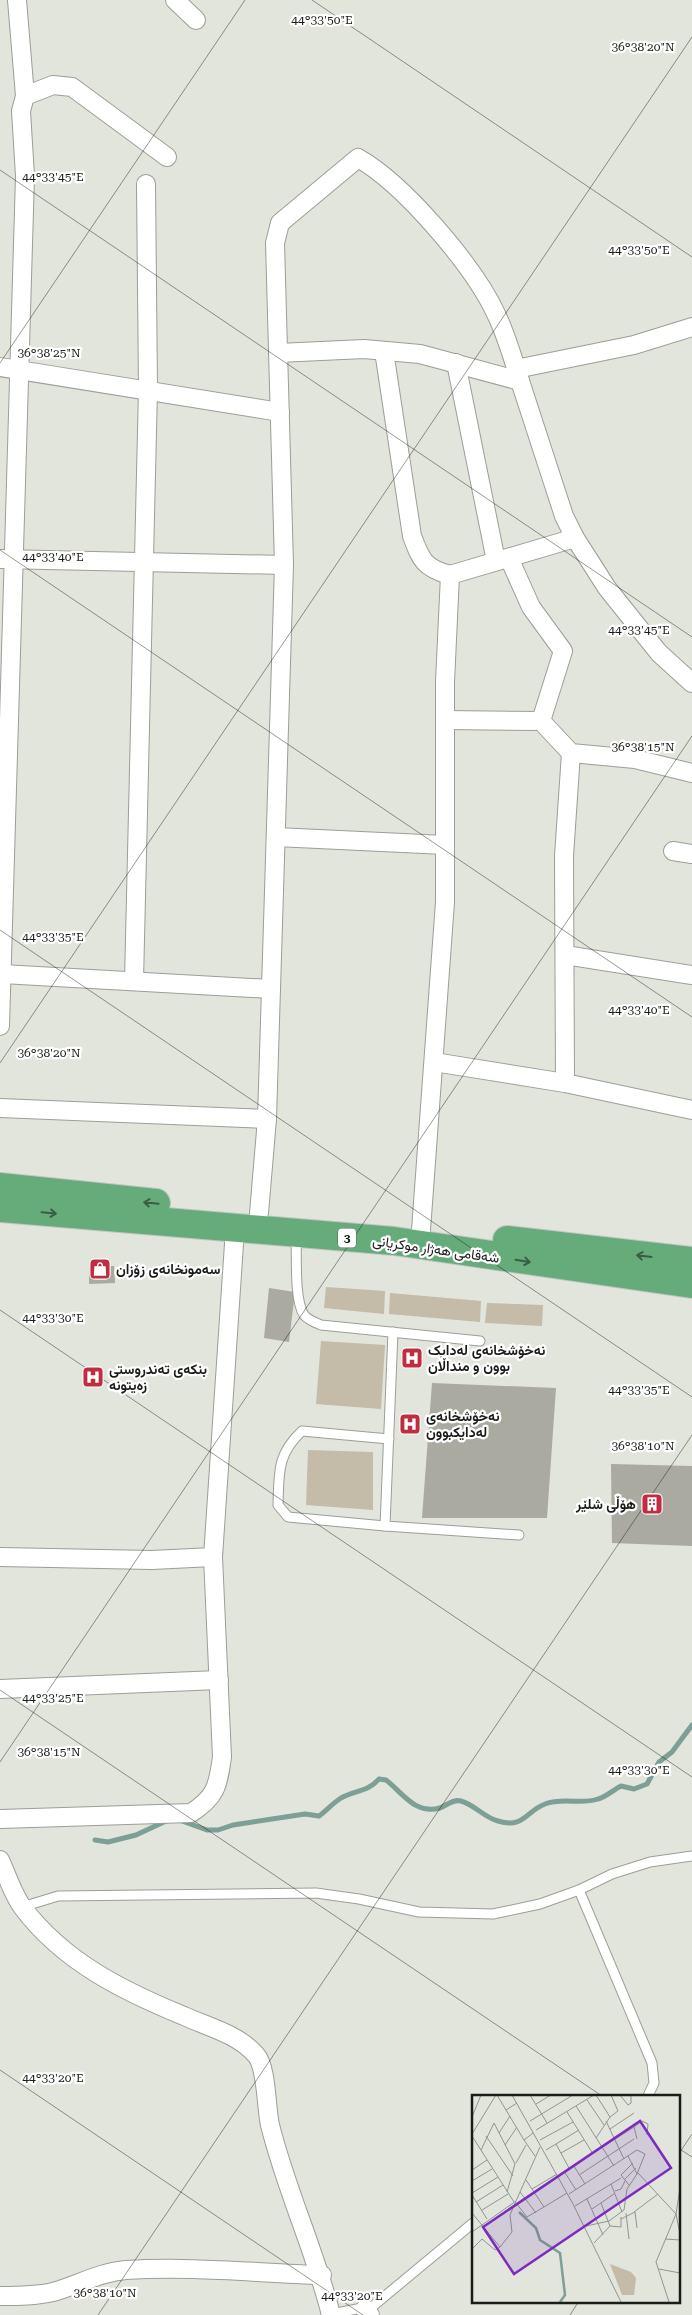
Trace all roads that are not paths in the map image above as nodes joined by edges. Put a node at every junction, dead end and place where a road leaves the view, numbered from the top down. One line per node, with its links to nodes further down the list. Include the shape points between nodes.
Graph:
1 (17, 0): 4 (street)
2 (175, 0): 3 (street)
3 (196, 20)
4 (25, 96): 5 (street, via 53,85 72,87); 12 (street, via 21,111 25,176)
5 (167, 157)
6 (146, 184): 14 (street)
7 (692, 327): 13 (street)
8 (384, 351): 9 (street); 10 (street, via 420,354); 21 (street, via 412,536 420,559 434,570)
9 (278, 353): 13 (street, via 275,243 280,223 358,158 376,168 429,220 469,270 496,314); 15 (street)
10 (456, 363): 13 (street); 18 (street)
11 (0, 367): 12 (street)
12 (20, 369): 14 (street); 17 (street)
13 (518, 375): 16 (street, via 564,516)
14 (148, 389): 15 (street); 19 (street)
15 (280, 412): 20 (street)
16 (575, 538): 18 (street); 22 (street, via 607,588 658,653)
17 (8, 559): 19 (street); 23 (street)
18 (502, 559): 21 (street); 25 (street, via 563,651)
19 (143, 562): 20 (street); 35 (street)
20 (284, 565): 28 (street)
21 (450, 575): 24 (street)
22 (692, 683)
23 (5, 701): 33 (street)
24 (445, 720): 25 (street); 29 (street)
25 (541, 722): 26 (street)
26 (571, 753): 27 (street, via 634,759); 32 (street, via 564,856)
27 (692, 773)
28 (276, 837): 29 (street); 36 (street)
29 (445, 845): 38 (street)
30 (673, 851): 31 (street)
31 (692, 854)
32 (565, 955): 34 (street); 39 (street)
33 (2, 974): 35 (street); 37 (street)
34 (692, 975)
35 (134, 981): 36 (street)
36 (271, 989): 42 (street)
37 (0, 1026)
38 (434, 1062): 39 (street); 47 (street)
39 (565, 1083): 41 (street)
40 (0, 1108): 42 (street)
41 (692, 1110)
42 (267, 1119): 45 (street)
43 (0, 1187): 45 (highway, شەقامی ھەژار موکریانی / 3, one-way to 43)
44 (0, 1208): 46 (highway, شەقامی ھەژار موکریانی / 3, one-way to 46)
45 (259, 1213): 47 (highway, شەقامی ھەژار موکریانی / 3)
46 (235, 1229): 48 (highway, شەقامی ھەژار موکریانی / 3); 57 (street)
47 (421, 1230): 49 (highway, شەقامی ھەژار موکریانی / 3, one-way to 47)
48 (296, 1234): 50 (highway, شەقامی ھەژار موکریانی / 3, one-way to 50, via 394,1241); 51 (lane, via 300,1304 305,1316 321,1325)
49 (692, 1262)
50 (692, 1284)
51 (393, 1332): 52 (lane); 53 (lane)
52 (480, 1341)
53 (389, 1439): 54 (lane); 54 (lane, via 302,1431 289,1443 280,1463 278,1505 288,1517)
54 (385, 1526): 55 (lane)
55 (520, 1535)
56 (0, 1557): 57 (street, via 152,1560)
57 (213, 1557): 58 (street)
58 (219, 1680): 59 (street); 60 (street, via 222,1757 218,1786 207,1803 191,1813)
59 (0, 1689)
60 (0, 1819)
61 (692, 1856): 63 (lane, via 650,1862 612,1874)
62 (0, 1860): 64 (street)
63 (579, 1890): 64 (lane, via 540,1904 493,1914 419,1912 316,1893 58,1896); 65 (lane, via 652,2063 654,2083)
64 (22, 1907): 67 (street, via 68,1956 99,1976 140,1998 235,2037 258,2056 270,2123 298,2214)
65 (648, 2095)
66 (472, 2224): 69 (lane)
67 (322, 2275): 68 (street, via 125,2270 103,2274 52,2292); 70 (street)
68 (0, 2296)
69 (368, 2312): 70 (lane)
70 (331, 2314)

